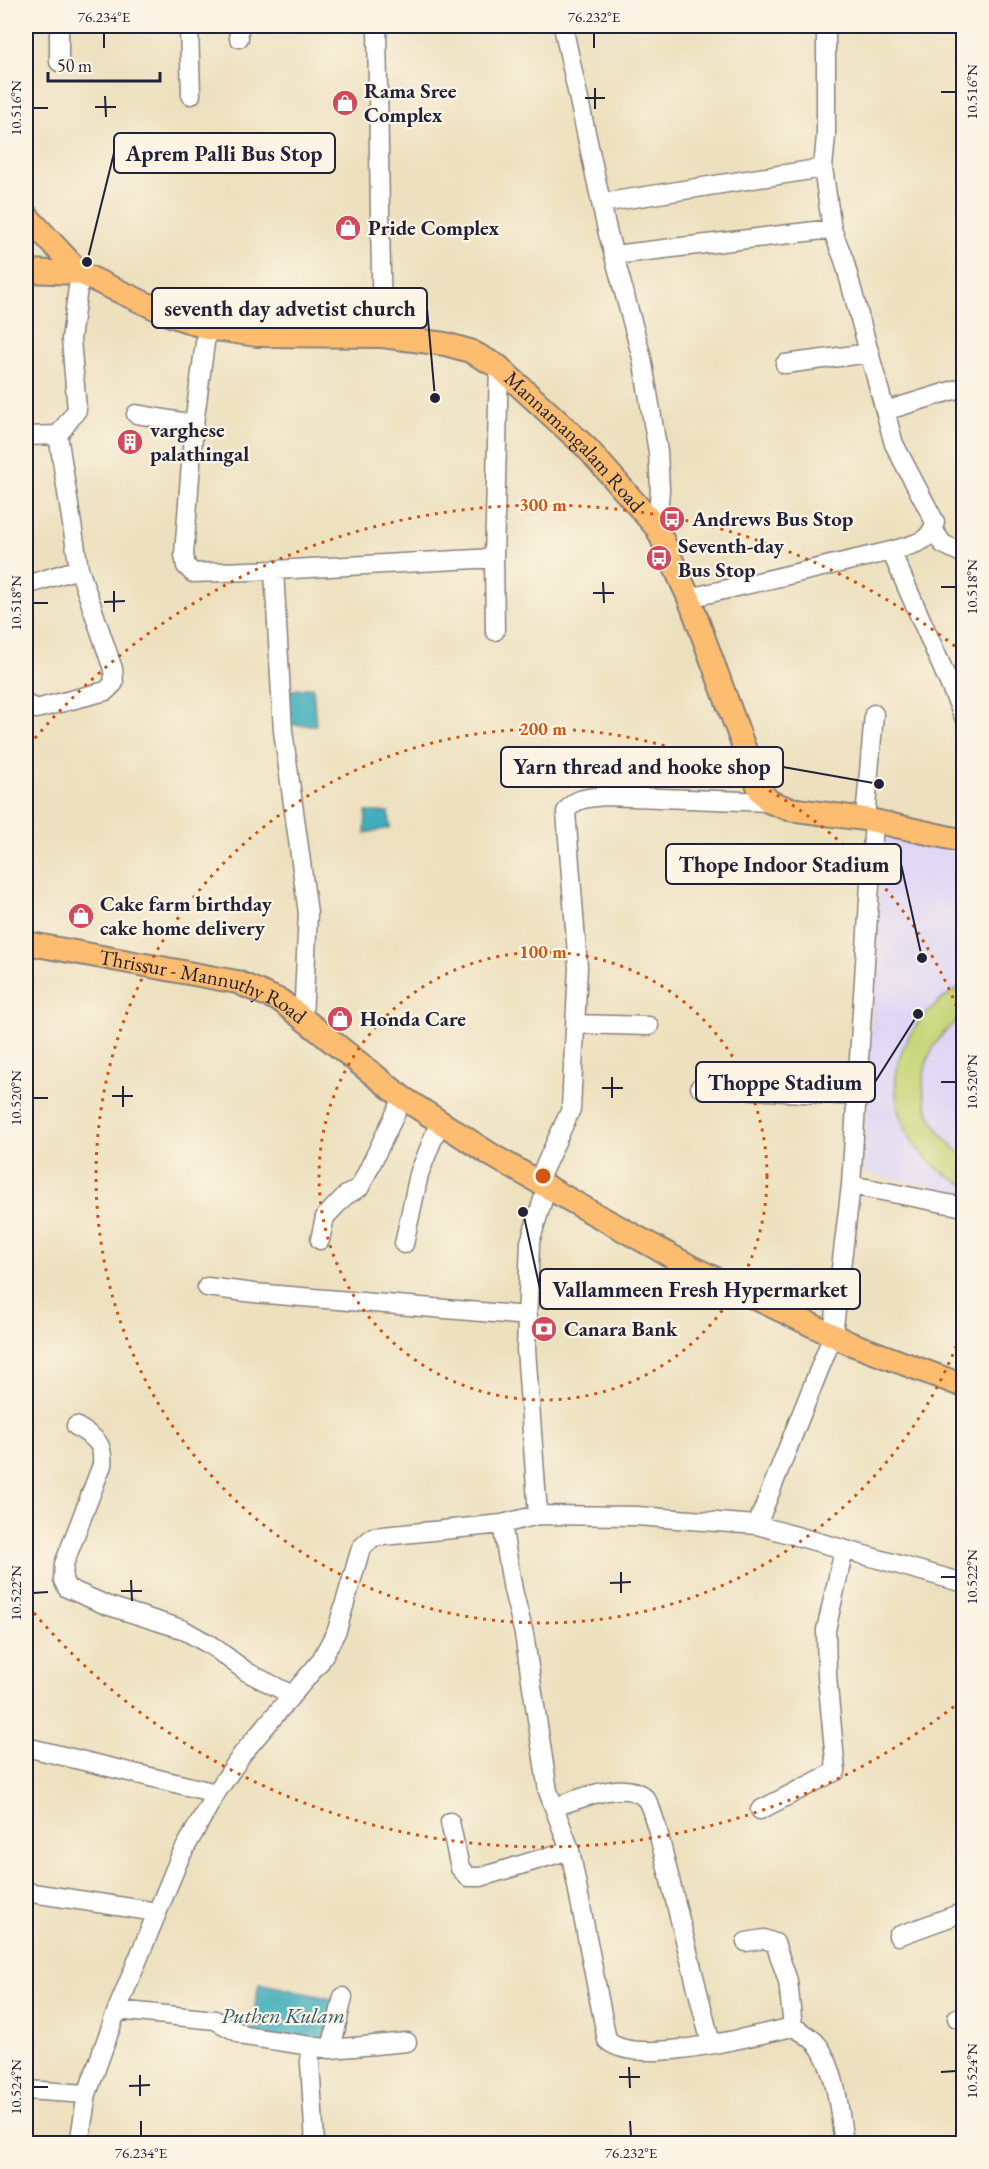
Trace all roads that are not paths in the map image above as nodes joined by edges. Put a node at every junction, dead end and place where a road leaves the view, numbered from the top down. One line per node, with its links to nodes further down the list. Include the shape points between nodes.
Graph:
1 (58, 26): 6 (street)
2 (189, 26): 7 (street)
3 (376, 26): 16 (street)
4 (563, 26): 9 (street)
5 (826, 26): 8 (street)
6 (59, 62)
7 (191, 95)
8 (824, 168): 9 (street); 11 (street)
9 (602, 203): 12 (street)
10 (26, 215): 14 (main road)
11 (832, 229): 12 (street); 17 (street)
12 (614, 255): 26 (street, via 651,406 660,489)
13 (26, 271): 14 (main road)
14 (80, 273): 15 (main road, Mannamangalam Road); 24 (street, via 71,339 77,410)
15 (207, 328): 16 (main road, Mannamangalam Road, via 257,334); 23 (street)
16 (382, 336): 19 (main road, Mannamangalam Road, via 445,344 470,351)
17 (870, 353): 18 (street); 21 (street)
18 (785, 364)
19 (499, 367): 26 (main road, Mannamangalam Road, via 587,448); 30 (street)
20 (963, 387): 21 (street)
21 (885, 411): 27 (street, via 894,444 935,522)
22 (136, 414): 23 (street)
23 (194, 424): 32 (street, via 186,566 193,573)
24 (58, 435): 25 (street); 31 (street)
25 (26, 436)
26 (657, 528): 34 (main road, Mannamangalam Road)
27 (934, 531): 28 (street, via 925,541); 29 (street, via 943,544)
28 (891, 551): 34 (street); 38 (street)
29 (963, 554)
30 (494, 558): 32 (street); 35 (street)
31 (79, 569): 33 (street); 36 (street, via 113,669 114,683 106,691 36,709)
32 (274, 570): 43 (street, via 283,731 308,913)
33 (26, 585)
34 (689, 598): 39 (main road, Mannamangalam Road, via 760,791)
35 (495, 631)
36 (26, 704)
37 (874, 714): 40 (street)
38 (963, 717)
39 (770, 802): 40 (main road, via 789,809); 44 (street, via 605,796 572,803 566,812 578,967)
40 (869, 820): 41 (main road); 47 (street)
41 (963, 841)
42 (26, 943): 43 (main road, Thrissur - Mannuthy Road, via 237,982 281,1001)
43 (303, 1019): 48 (main road, Thrissur - Mannuthy Road)
44 (575, 1024): 45 (street); 50 (street, via 571,1109)
45 (649, 1026)
46 (700, 1087): 47 (street)
47 (857, 1096): 51 (street)
48 (403, 1098): 49 (main road, Thrissur - Mannuthy Road); 53 (street, via 360,1187 325,1217)
49 (440, 1121): 50 (main road, Thrissur - Mannuthy Road); 54 (street, via 419,1174)
50 (542, 1184): 56 (street, via 531,1242); 57 (main road, Thrissur - Mannuthy Road, via 691,1267)
51 (851, 1185): 52 (street); 57 (street)
52 (963, 1207)
53 (320, 1240)
54 (404, 1244)
55 (207, 1287): 56 (street)
56 (528, 1316): 60 (street, via 526,1349)
57 (833, 1335): 58 (main road, Thrissur - Mannuthy Road); 62 (street)
58 (963, 1386)
59 (76, 1426): 65 (street, via 95,1438 103,1450 102,1464 64,1564 67,1588 182,1629 247,1672)
60 (538, 1515): 61 (street); 62 (street, via 637,1516)
61 (502, 1524): 65 (street, via 373,1537 361,1548 337,1630 320,1662); 68 (street, via 524,1634 548,1791)
62 (758, 1525): 63 (street)
63 (844, 1550): 64 (street); 69 (street, via 826,1630 836,1771)
64 (963, 1583)
65 (292, 1695): 67 (street, via 243,1753)
66 (26, 1748): 67 (street)
67 (216, 1793): 73 (street, via 180,1857)
68 (554, 1807): 71 (street); 81 (street, via 618,1789 633,1790 646,1799 657,1828)
69 (760, 1810)
70 (450, 1822): 71 (street, via 460,1868 468,1876 481,1877)
71 (570, 1850): 81 (street, via 607,2040 615,2048 631,2052)
72 (26, 1892): 73 (street)
73 (157, 1912): 78 (street)
74 (963, 1912): 75 (street)
75 (898, 1936)
76 (746, 1942): 79 (street, via 764,1939 775,1943 788,1981)
77 (343, 1997): 83 (street)
78 (117, 2010): 82 (street, via 215,2020 245,2036); 85 (street)
79 (793, 2027): 81 (street); 88 (street, via 822,2050 840,2112)
80 (407, 2042): 83 (street)
81 (711, 2044)
82 (309, 2047): 83 (street); 87 (street)
83 (331, 2049)
84 (26, 2090): 85 (street)
85 (87, 2094): 86 (street)
86 (79, 2144)
87 (315, 2144)
88 (844, 2144)

